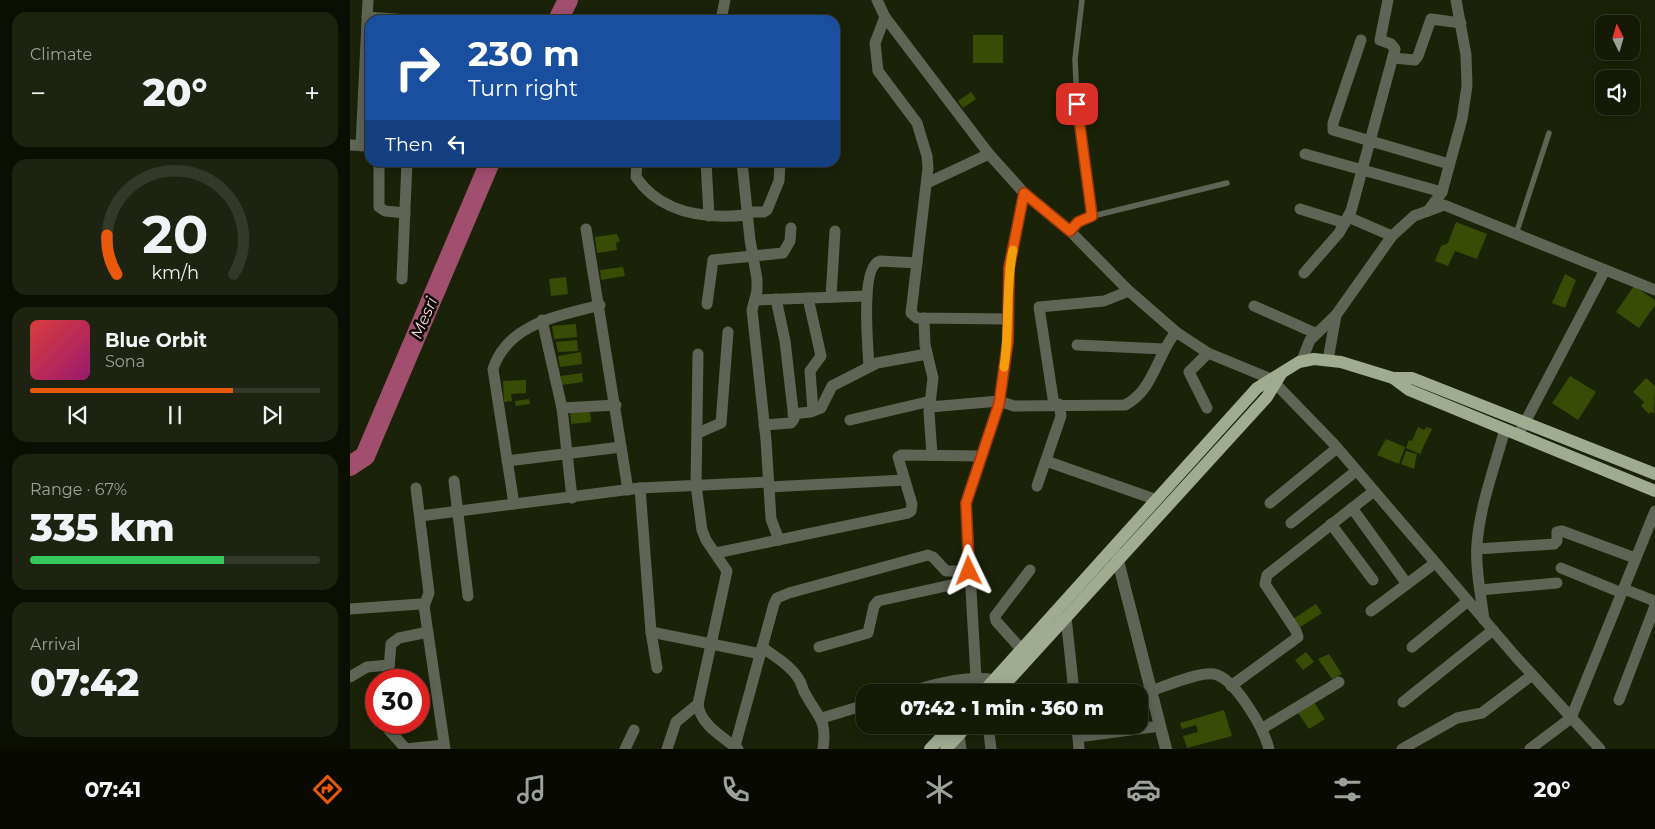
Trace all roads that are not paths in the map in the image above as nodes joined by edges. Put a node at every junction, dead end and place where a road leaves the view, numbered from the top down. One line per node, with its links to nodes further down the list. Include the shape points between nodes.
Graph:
1 (368, 0): 7 (street)
2 (725, 0): 8 (street)
3 (877, 0): 9 (street)
4 (1082, 0): 36 (lane, via 1076,60 1077,104)
5 (1388, 0): 12 (street, via 1380,40 1394,46)
6 (1456, 0): 10 (street)
7 (367, 15)
8 (722, 15)
9 (886, 17): 17 (street); 27 (street, via 875,43 875,62 878,71 917,123 927,156)
10 (1461, 22): 12 (street, via 1430,19 1415,60); 19 (street, via 1467,86 1462,119)
11 (1361, 40): 15 (street, via 1332,128)
12 (1393, 58): 15 (street)
13 (365, 118): 16 (street)
14 (1549, 133): 42 (lane)
15 (1369, 141): 19 (street); 26 (street)
16 (360, 146)
17 (989, 154): 27 (street); 30 (street)
18 (1305, 154): 26 (street)
19 (1449, 164): 29 (street)
20 (379, 167): 33 (street, via 379,207 385,211)
21 (407, 167): 33 (street)
22 (637, 167): 35 (street, via 636,177 659,200 677,209)
23 (706, 167): 35 (street)
24 (742, 167): 34 (street)
25 (780, 167): 34 (street, via 779,180 767,210)
26 (1361, 170): 29 (street); 37 (street)
27 (927, 183): 45 (street)
28 (1227, 183): 36 (lane)
29 (1442, 192): 32 (street)
30 (1024, 193): 41 (street); 61 (street, via 1009,268)
31 (1300, 209): 37 (street)
32 (1428, 211): 42 (street, via 1444,205); 43 (street, via 1414,216)
33 (405, 213): 48 (street)
34 (747, 213): 35 (street); 44 (street)
35 (709, 216)
36 (1092, 216): 41 (lane, via 1078,222)
37 (1347, 220): 43 (street); 47 (street)
38 (791, 228): 44 (street, via 790,241 783,254)
39 (586, 229): 57 (street)
40 (834, 231): 52 (street)
41 (1070, 231): 50 (street)
42 (1516, 234): 46 (street)
43 (1392, 236): 59 (street)
44 (753, 255): 55 (street, via 757,279); 56 (street, via 713,260)
45 (917, 263): 51 (street, via 876,262 871,268); 60 (street, via 911,313)
46 (1605, 270): 49 (street); 85 (street)
47 (1304, 273)
48 (402, 279)
49 (1655, 290)
50 (1129, 291): 64 (street); 79 (street, via 1104,300 1039,307)
51 (867, 296): 52 (street); 73 (street)
52 (831, 297): 53 (street)
53 (808, 298): 54 (street); 82 (street, via 821,352 820,359 810,371)
54 (776, 299): 55 (street); 83 (street)
55 (755, 300): 86 (street, via 752,310)
56 (707, 304)
57 (600, 305): 62 (street); 77 (street)
58 (1254, 306): 65 (street)
59 (1336, 315): 65 (street); 72 (street)
60 (924, 318): 61 (street); 70 (street)
61 (1008, 319): 78 (street, via 1008,341)
62 (542, 320): 80 (street); 95 (street, via 518,333 503,349 493,369)
63 (728, 332): 88 (street, via 722,423)
64 (1176, 332): 67 (street); 68 (street)
65 (1315, 333): 71 (street)
66 (1077, 345): 67 (street)
67 (1164, 349): 79 (street, via 1150,380 1134,400 1125,405)
68 (1208, 353): 75 (street); 81 (street, via 1189,372)
69 (698, 354): 88 (street)
70 (927, 354): 73 (street); 76 (street, via 933,378)
71 (1302, 360): 72 (main road); 75 (main road, via 1282,372)
72 (1328, 360): 74 (main road)
73 (869, 367): 82 (street, via 832,386 821,408)
74 (1393, 378): 85 (main road, via 1412,378); 87 (main road, via 1409,390)
75 (1273, 382): 91 (street); 110 (main road, via 1257,388); 122 (main road, via 1267,397)
76 (931, 404): 78 (street); 84 (street); 93 (street)
77 (616, 405): 80 (street); 90 (street)
78 (998, 405): 79 (street); 94 (street)
79 (1057, 405): 96 (street, via 1061,416)
80 (562, 408): 92 (street)
81 (1207, 408)
82 (813, 411): 83 (street)
83 (794, 414): 86 (street, via 791,423)
84 (850, 420)
85 (1526, 421): 89 (street); 98 (main road)
86 (764, 425): 102 (street)
87 (1505, 429): 89 (main road); 120 (street, via 1481,515)
88 (698, 433): 99 (street)
89 (1519, 434): 108 (main road)
90 (622, 447): 92 (street); 106 (street)
91 (1337, 448): 97 (street); 111 (street)
92 (568, 454): 95 (street); 109 (street)
93 (932, 455): 94 (street); 100 (street, via 898,457)
94 (981, 456): 127 (street, via 966,503)
95 (507, 461): 112 (street)
96 (1046, 461): 103 (street); 110 (street)
97 (1356, 470): 107 (street); 117 (street)
98 (1655, 474)
99 (697, 478): 102 (street); 105 (street); 121 (street, via 704,535)
100 (904, 480): 102 (street); 119 (street, via 912,504 908,513)
101 (454, 481): 114 (street)
102 (769, 484): 119 (street, via 771,519)
103 (1037, 486)
104 (416, 488): 116 (street)
105 (640, 488): 106 (street); 143 (street)
106 (628, 490): 109 (street)
107 (1374, 491): 113 (street); 124 (street)
108 (1655, 491)
109 (572, 498): 112 (street)
110 (1157, 500): 122 (main road)
111 (1270, 503)
112 (514, 504): 114 (street)
113 (1352, 508): 118 (street); 130 (street)
114 (459, 511): 116 (street); 133 (street)
115 (1655, 511): 123 (street)
116 (420, 516): 136 (street, via 430,593)
117 (1291, 523)
118 (1331, 524): 128 (street); 161 (street, via 1265,578 1265,584 1296,631 1296,641)
119 (779, 540): 121 (street)
120 (1477, 549): 123 (street, via 1554,544 1557,532 1562,531); 131 (street)
121 (716, 553): 144 (street, via 727,571)
122 (1116, 554): 139 (main road); 148 (main road); 162 (street)
123 (1635, 558): 132 (street)
124 (1435, 562): 130 (street); 134 (street)
125 (1561, 568): 132 (street)
126 (1030, 570): 148 (street, via 996,616 996,621)
127 (969, 576): 145 (street, via 878,601 868,633); 147 (street, via 946,571 928,555 782,595 774,604); 154 (street)
128 (1373, 580)
129 (1557, 583): 131 (street)
130 (1407, 584): 138 (street)
131 (1480, 590): 140 (street)
132 (1623, 591): 135 (street, via 1652,600); 168 (street)
133 (468, 596)
134 (1468, 601): 140 (street); 146 (street)
135 (1655, 605): 163 (street)
136 (424, 606): 137 (street); 142 (street)
137 (350, 609)
138 (1371, 611)
139 (1066, 617): 159 (main road); 160 (street)
140 (1484, 620): 141 (street)
141 (1493, 630): 152 (street); 164 (street)
142 (428, 632): 149 (street, via 394,640); 180 (street)
143 (651, 632): 144 (street); 150 (street)
144 (712, 644): 147 (street); 165 (street)
145 (819, 647)
146 (1412, 647)
147 (761, 650): 167 (street, via 792,670); 179 (street)
148 (1022, 650): 158 (main road)
149 (389, 665): 151 (street); 153 (street, via 367,667)
150 (657, 668)
151 (389, 669)
152 (1532, 675): 168 (street); 192 (street, via 1482,713 1457,718)
153 (350, 677)
154 (976, 677): 156 (street); 157 (street)
155 (1339, 682): 171 (street)
156 (937, 684)
157 (992, 684)
158 (997, 684)
159 (998, 684)
160 (1073, 684)
161 (1231, 686): 162 (street, via 1220,677 1207,674); 171 (street)
162 (1151, 691): 169 (street)
163 (1619, 700)
164 (1402, 702)
165 (698, 704): 179 (street, via 702,719); 183 (street, via 676,722)
166 (856, 708): 167 (street)
167 (822, 718): 184 (street)
168 (1571, 718): 193 (street); 194 (street)
169 (1160, 726): 170 (street); 190 (street)
170 (1148, 727)
171 (1262, 728): 191 (street)
172 (634, 730): 182 (street)
173 (393, 734): 181 (street)
174 (951, 734): 185 (main road)
175 (954, 734): 186 (main road)
176 (957, 734): 187 (street)
177 (989, 734): 188 (street)
178 (1078, 734): 189 (street)
179 (731, 746)
180 (444, 747): 181 (street)
181 (406, 749)
182 (625, 749)
183 (667, 749)
184 (823, 749)
185 (930, 749)
186 (946, 749)
187 (960, 749)
188 (991, 749)
189 (1079, 749)
190 (1166, 749)
191 (1270, 749)
192 (1402, 749)
193 (1530, 749)
194 (1600, 749)

